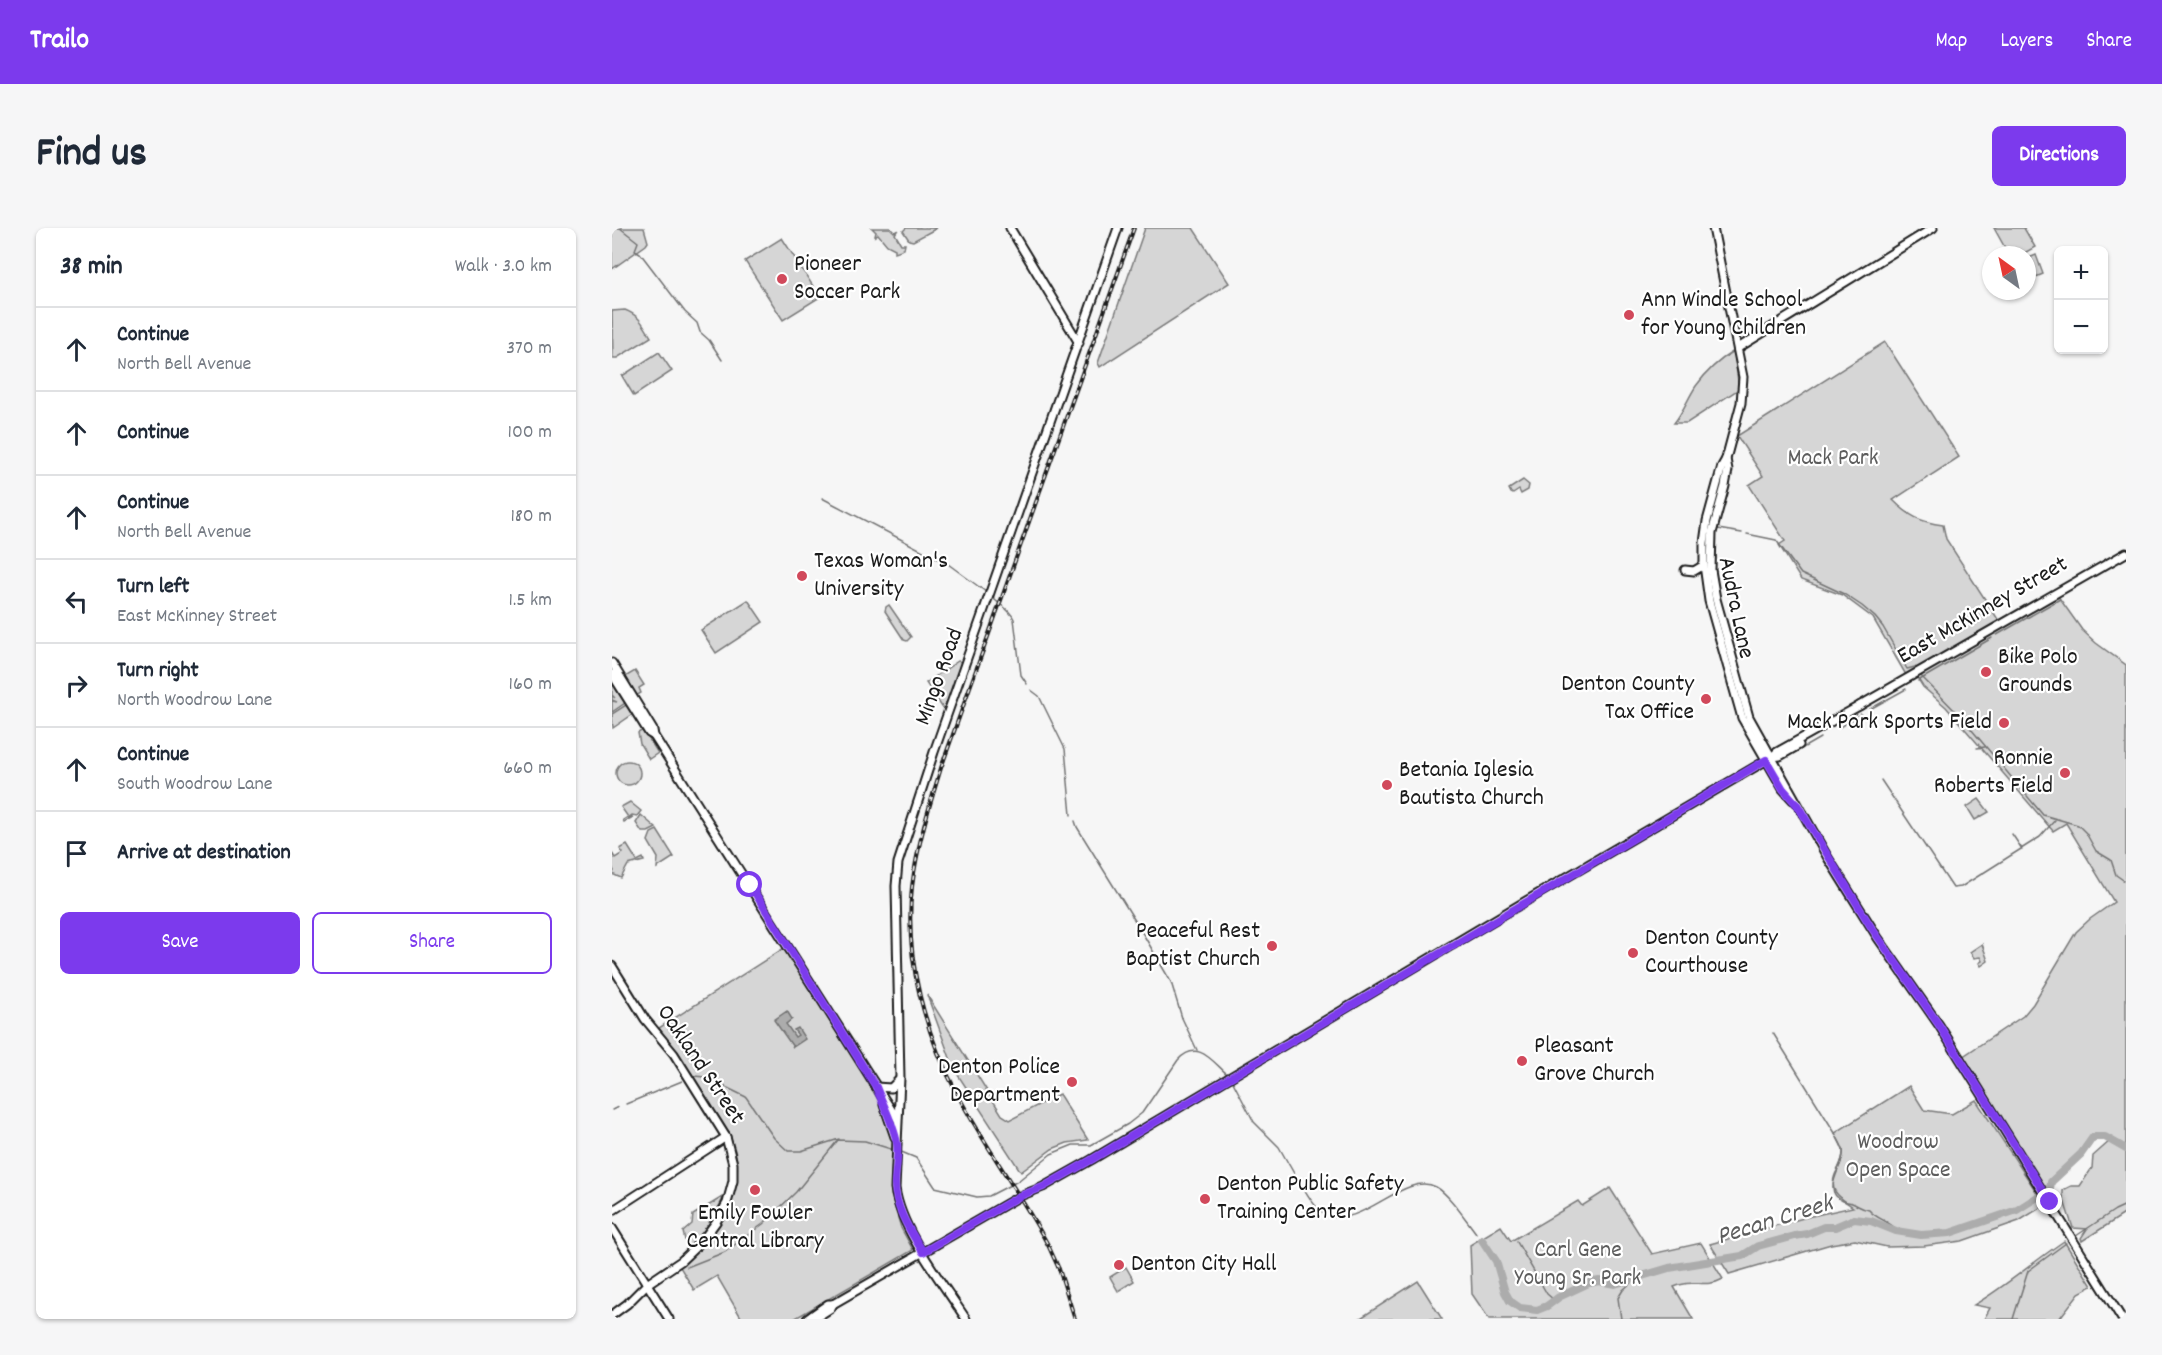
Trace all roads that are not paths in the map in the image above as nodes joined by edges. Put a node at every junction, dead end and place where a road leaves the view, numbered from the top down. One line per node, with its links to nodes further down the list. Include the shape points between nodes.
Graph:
1 (1010, 228): 5 (main road)
2 (1118, 228): 5 (main road, Mingo Road)
3 (1713, 228): 6 (main road, Audra Lane)
4 (1933, 228): 6 (main road)
5 (1079, 343): 17 (main road, Mingo Road, via 898,863)
6 (1738, 348): 7 (main road, Audra Lane, via 1743,391 1726,459 1728,470)
7 (1716, 503): 9 (main road, Audra Lane, via 1704,543); 13 (main road, Audra Lane, via 1711,570)
8 (2126, 553): 15 (main road, East McKinney Street)
9 (1704, 565): 10 (main road, via 1694,571); 13 (main road, Audra Lane, via 1711,607)
10 (1685, 570)
11 (612, 663): 14 (main road)
12 (612, 674): 14 (main road)
13 (1735, 681): 15 (main road, Audra Lane, via 1742,718)
14 (654, 735): 18 (main road)
15 (1769, 758): 24 (main road, East McKinney Street, via 1091,1160); 30 (main road, Audra Lane, via 1783,789 1798,806 1884,946 1939,1025)
16 (612, 966): 20 (main road, Oakland Street)
17 (900, 1078): 18 (main road, via 891,1088); 19 (main road, Mingo Road)
18 (876, 1087): 19 (main road); 21 (main road)
19 (897, 1119): 21 (main road, Mingo Road)
20 (726, 1137): 22 (main road); 25 (main road, Oakland Street, via 733,1180 717,1222 691,1253)
21 (897, 1145): 24 (main road, Mingo Road, via 897,1202)
22 (612, 1211)
23 (612, 1228): 25 (main road)
24 (923, 1252): 27 (main road, East McKinney Street); 29 (main road, Mingo Road)
25 (646, 1284): 26 (main road, Oakland Street); 28 (main road)
26 (612, 1315)
27 (809, 1318)
28 (669, 1319)
29 (966, 1319)
30 (2122, 1319)

